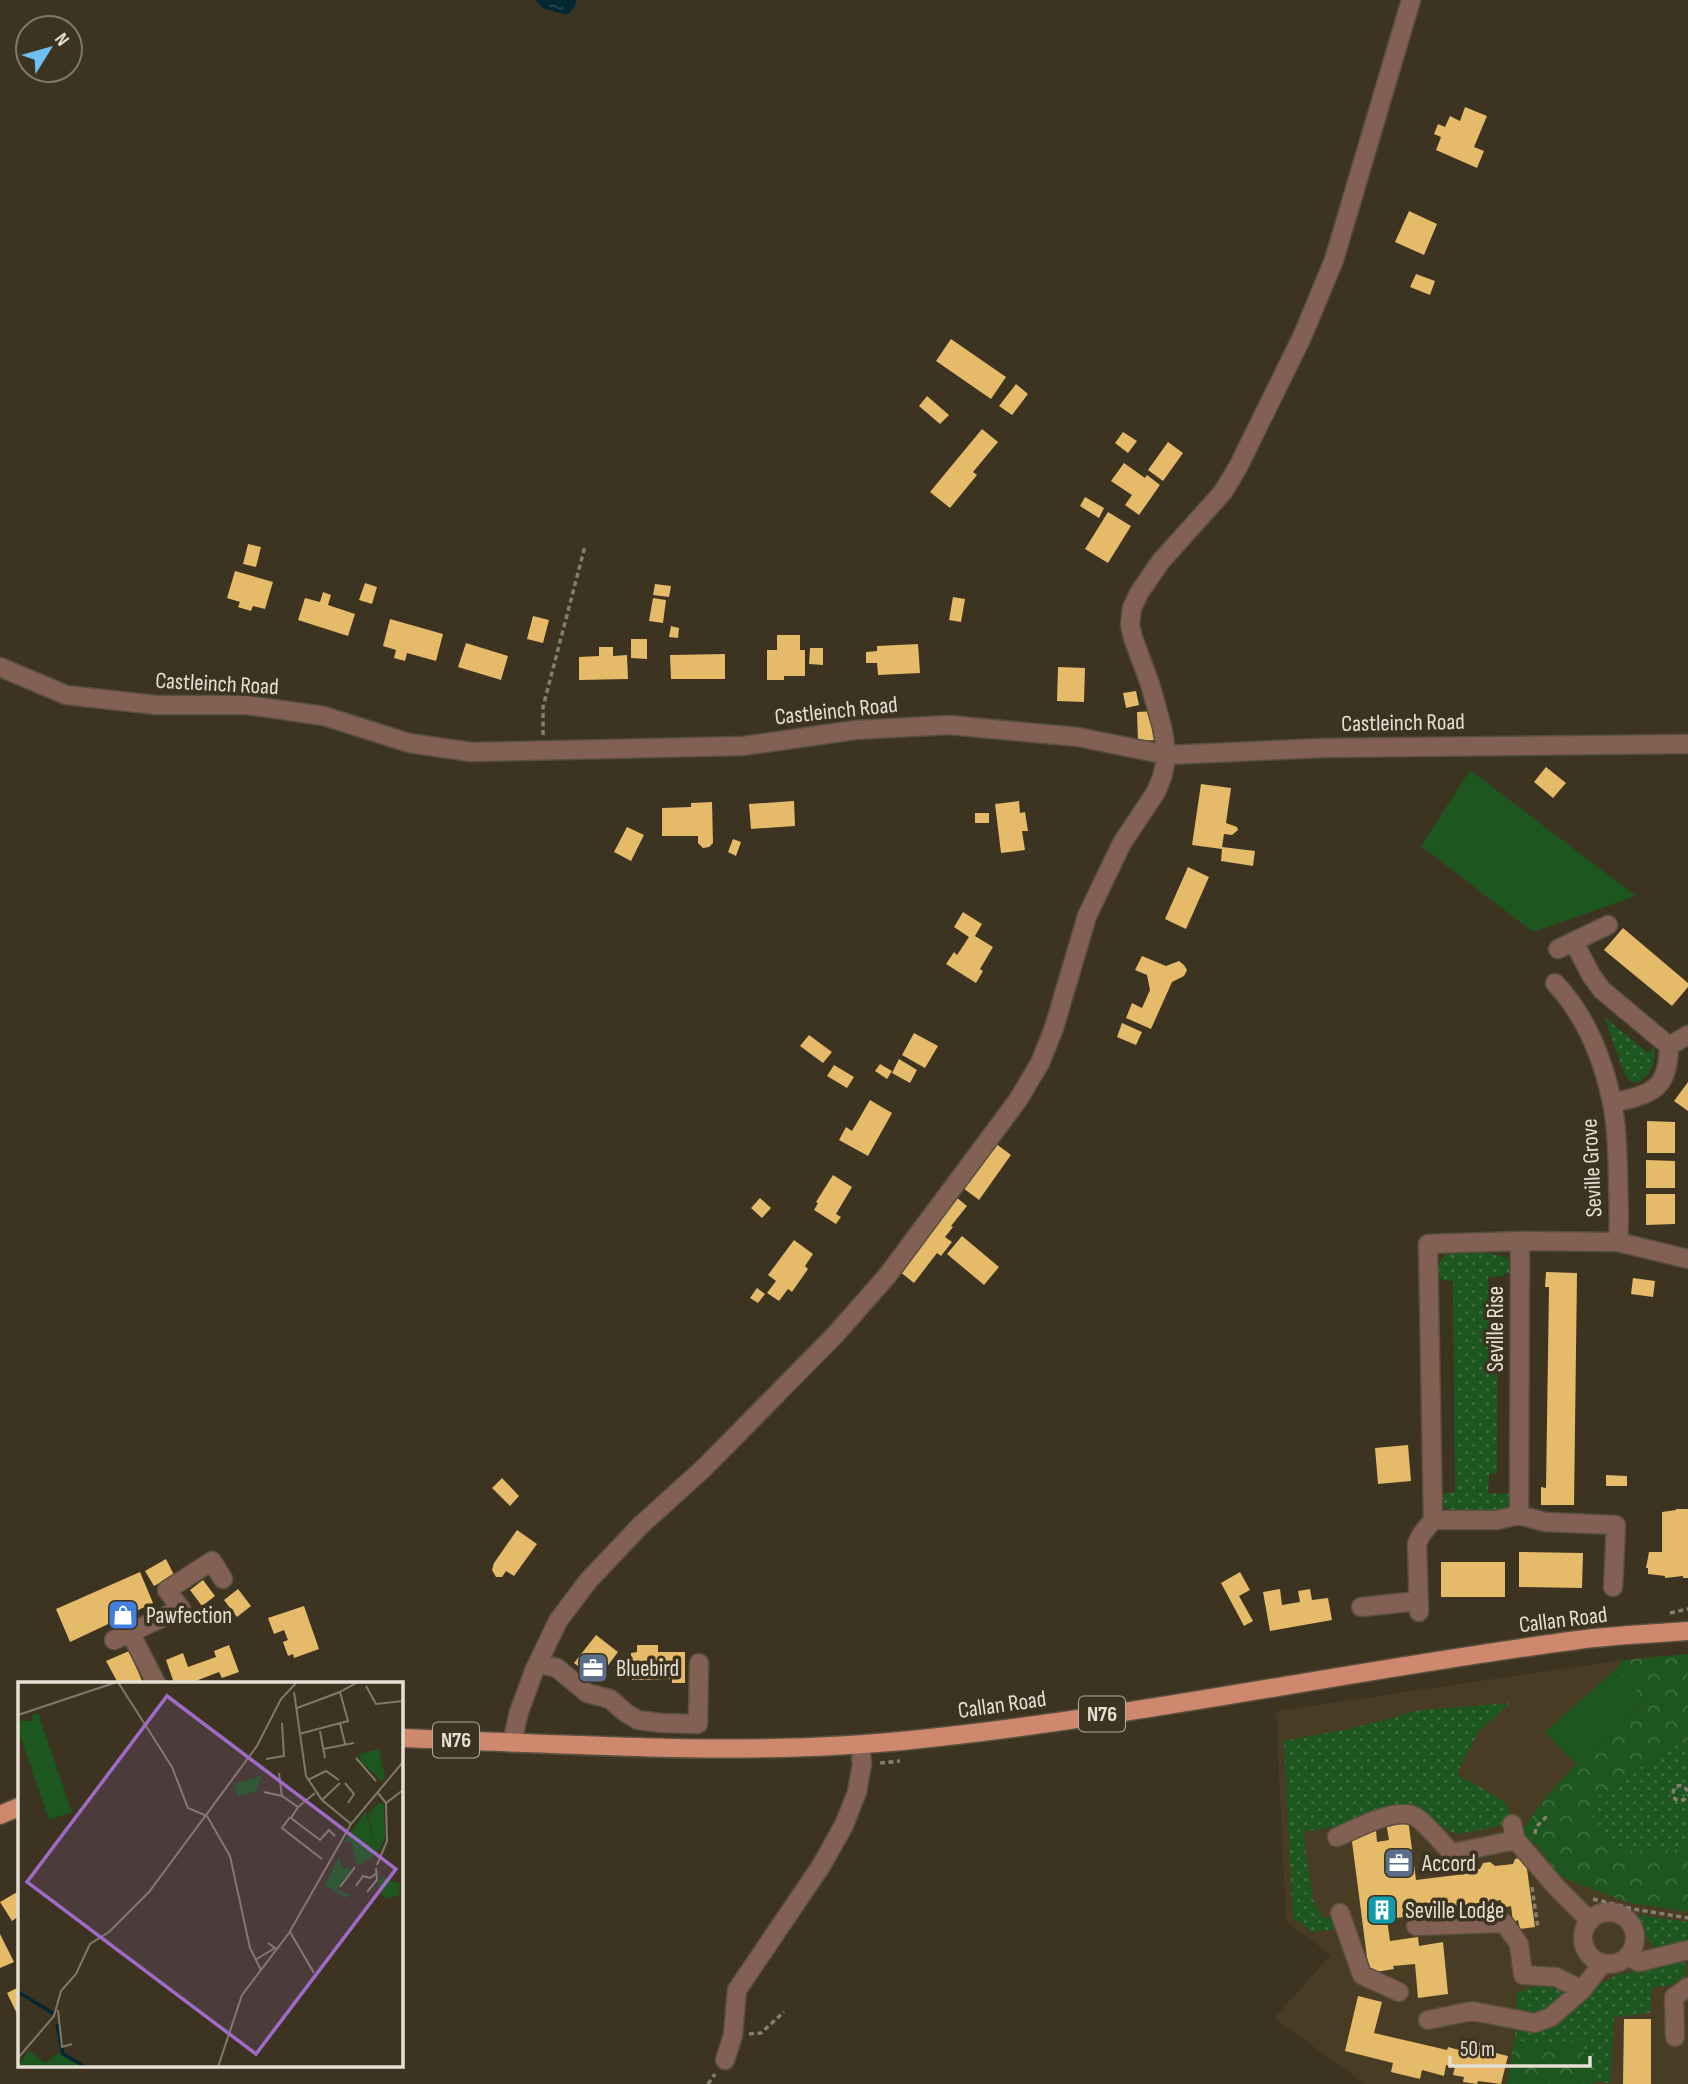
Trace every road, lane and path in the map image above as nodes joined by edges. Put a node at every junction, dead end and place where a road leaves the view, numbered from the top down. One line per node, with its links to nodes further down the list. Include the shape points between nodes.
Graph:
1 (1412, 0): 6 (street, via 1334,260 1302,337 1223,492 1161,561 1132,608 1133,638)
2 (585, 546): 5 (path, via 543,707)
3 (0, 667): 5 (street, Castleinch Road, via 66,695 156,705 247,705 324,716 409,743 471,752)
4 (1688, 744): 6 (street, Castleinch Road, via 1323,748)
5 (544, 751): 6 (street, Castleinch Road, via 743,746 855,730 949,725 1078,737)
6 (1167, 755): 23 (street, via 1156,792 1122,843 1087,916 1054,1028 1018,1100 887,1276 835,1335 588,1581 558,1621)
7 (1608, 925): 10 (street, via 1566,946 1602,990)
8 (1555, 983): 11 (street, Seville Grove, via 1594,1044)
9 (1688, 1035): 10 (street)
10 (1669, 1046): 11 (street, Seville Grove, via 1668,1066 1659,1087)
11 (1612, 1103): 13 (street, Seville Grove)
12 (1520, 1241): 13 (street); 15 (street, Seville Rise); 16 (street, via 1428,1244)
13 (1618, 1242): 14 (street, Seville Grove)
14 (1688, 1259)
15 (1519, 1515): 16 (street, via 1497,1520); 18 (street, via 1545,1522 1616,1525)
16 (1433, 1520): 19 (street, via 1417,1544 1419,1606)
17 (223, 1578): 25 (street, via 212,1561 167,1590 181,1609 122,1636)
18 (1613, 1587)
19 (1361, 1607)
20 (1688, 1609): 21 (path)
21 (1668, 1613)
22 (1688, 1631): 28 (main road, Callan Road / N76, via 1580,1639 1010,1729)
23 (538, 1662): 24 (street, via 557,1668 587,1692 610,1699 638,1720 698,1724); 27 (street)
24 (699, 1663)
25 (155, 1682)
26 (402, 1738): 27 (main road, Callan Road / N76)
27 (512, 1743): 28 (main road, Callan Road / N76, via 774,1749)
28 (860, 1745): 49 (street, via 857,1792 844,1825 737,1990)
29 (18, 1807): 31 (main road)
30 (1549, 1814): 32 (path, via 1536,1826 1534,1838)
31 (0, 1815)
32 (1519, 1834): 33 (street, via 1452,1853 1416,1817 1408,1815 1382,1817); 35 (street)
33 (1337, 1837)
34 (1532, 1887): 40 (path)
35 (1560, 1891): 37 (path); 38 (street)
36 (1340, 1913): 46 (street, via 1362,1975)
37 (1688, 1918)
38 (1589, 1920): 42 (street, via 1604,1912 1627,1919 1635,1941); 43 (street, via 1584,1945)
39 (1416, 1926): 45 (street, via 1504,1923 1519,1944 1522,1975 1556,1977)
40 (1538, 1928)
41 (1688, 1950): 42 (street, via 1639,1962)
42 (1628, 1956): 43 (street, via 1616,1964)
43 (1602, 1964): 45 (street)
44 (1688, 1987): 50 (street, via 1674,1997)
45 (1582, 1990): 48 (street, via 1551,2017 1535,2023 1472,2011)
46 (1399, 1992)
47 (784, 2012): 49 (path, via 761,2033)
48 (1428, 2020)
49 (733, 2035): 51 (street)
50 (1675, 2038)
51 (725, 2060)

